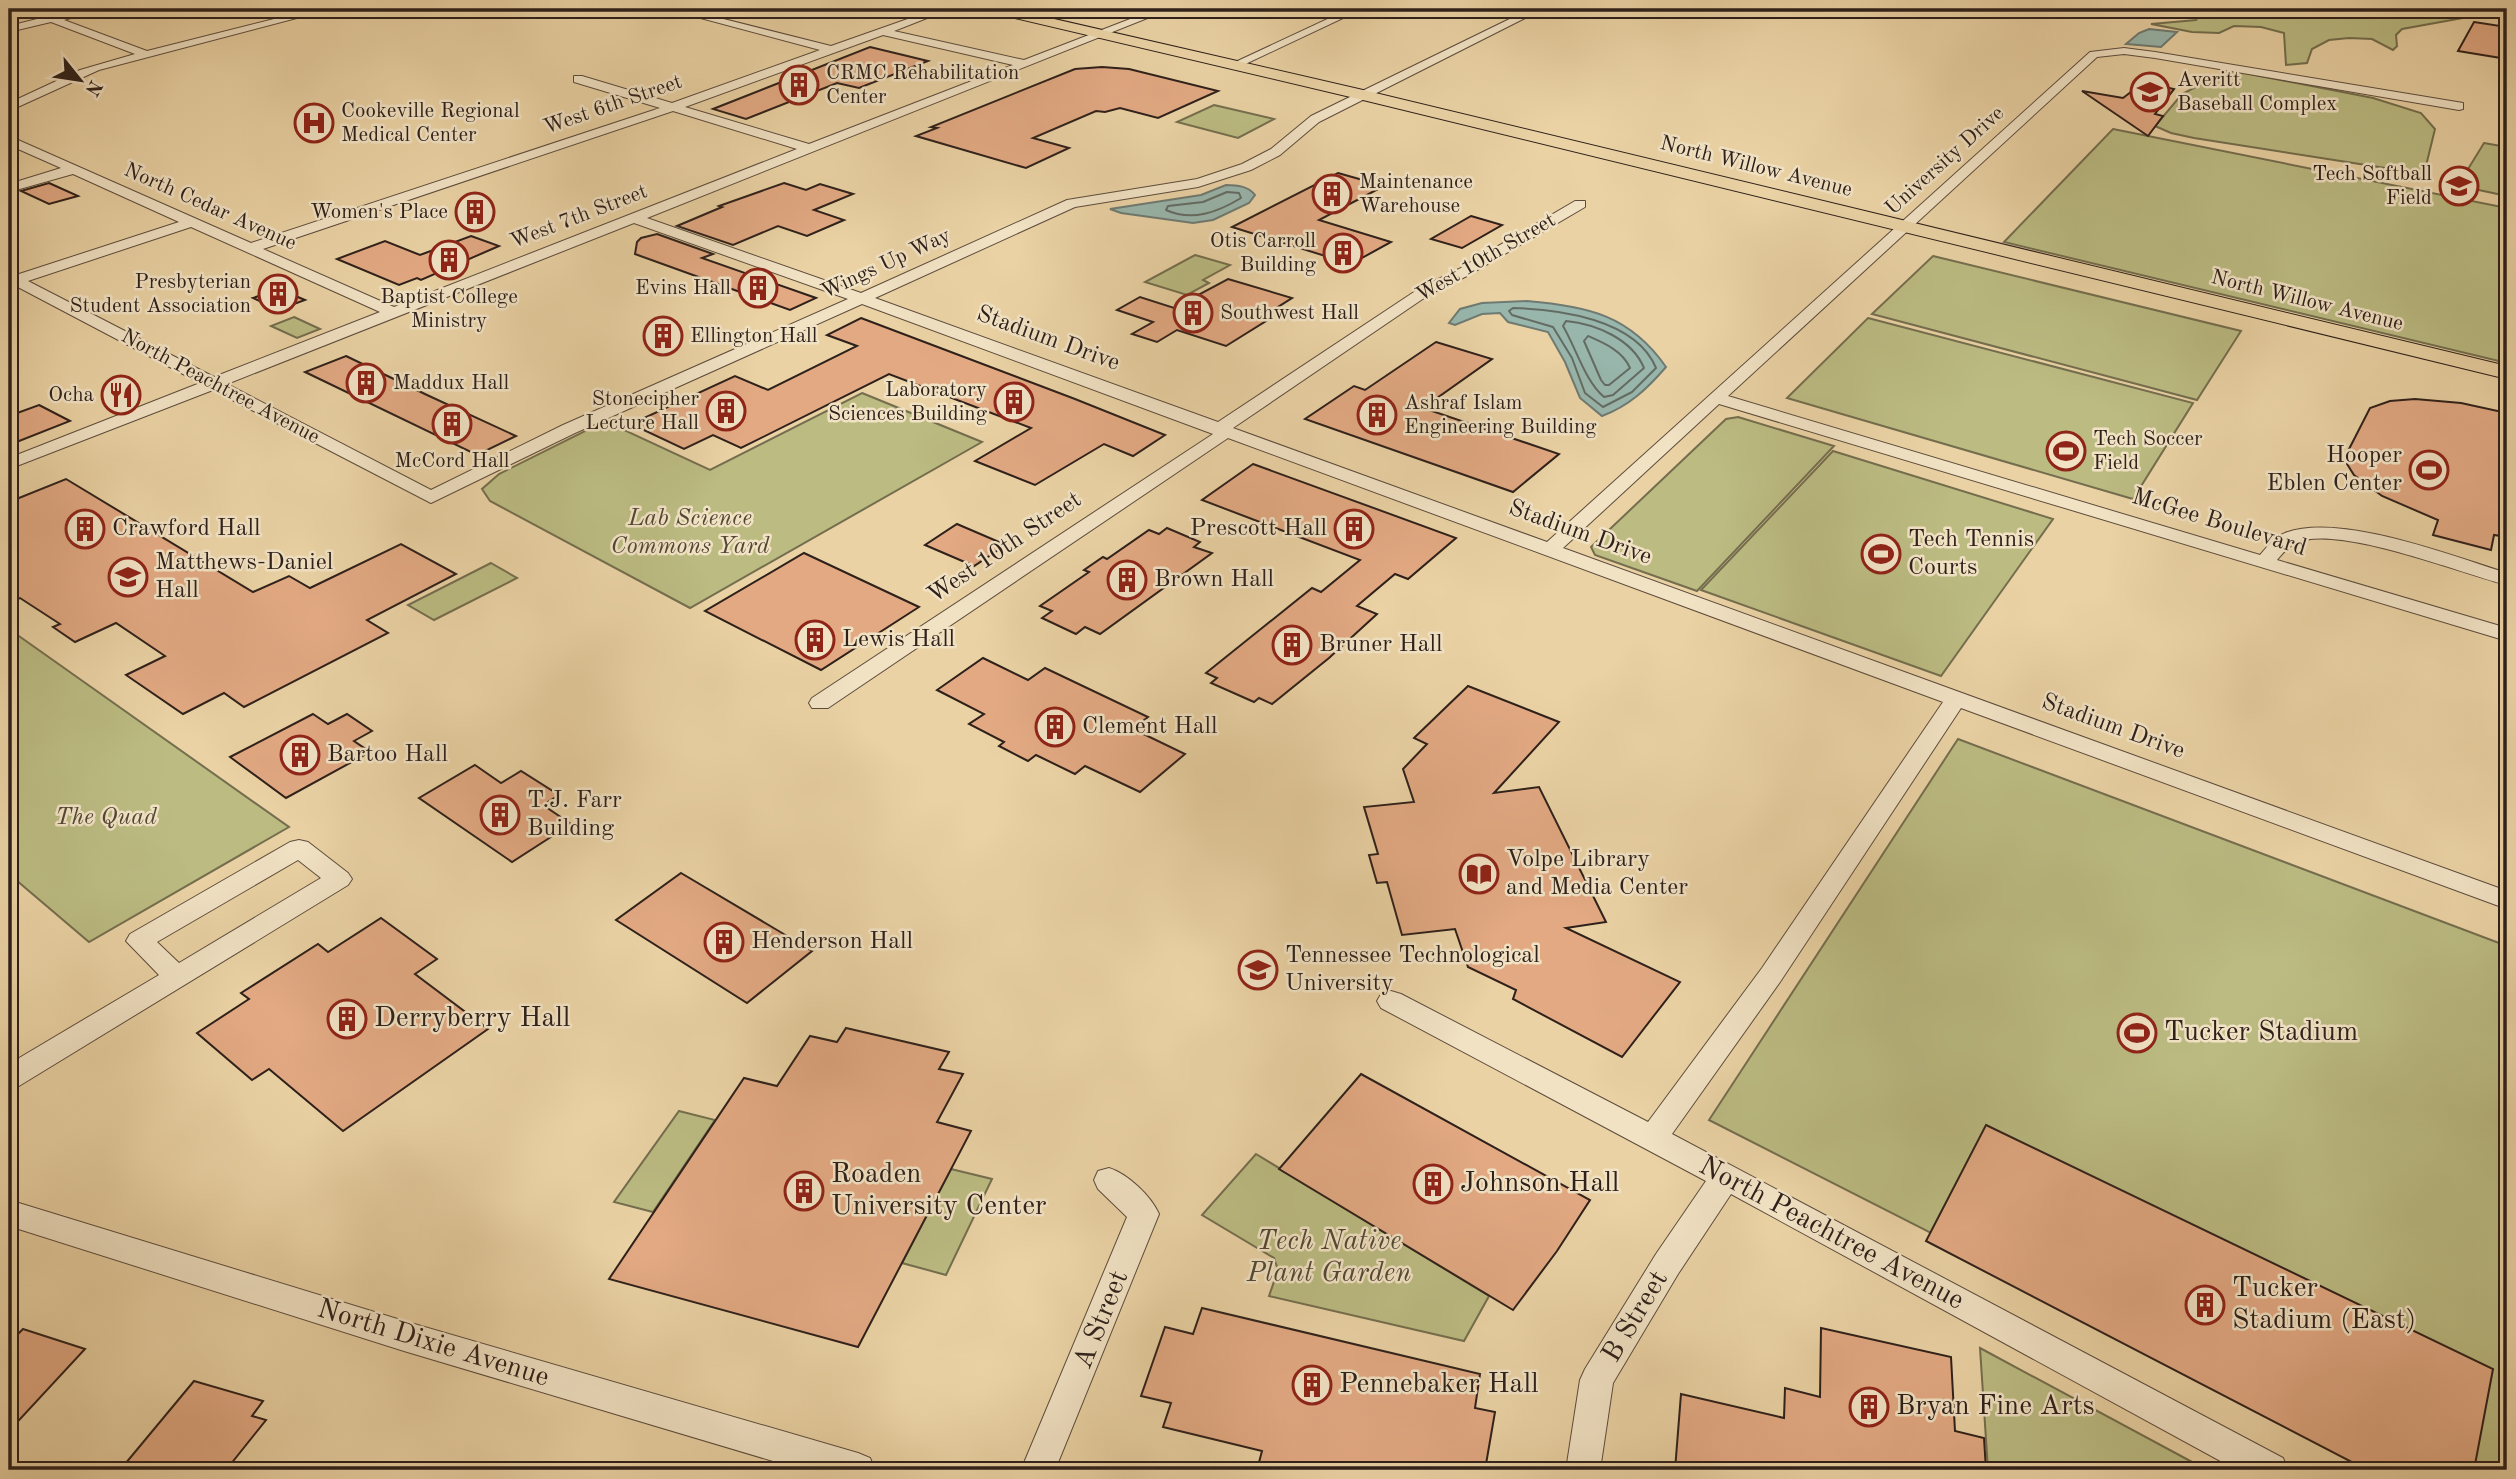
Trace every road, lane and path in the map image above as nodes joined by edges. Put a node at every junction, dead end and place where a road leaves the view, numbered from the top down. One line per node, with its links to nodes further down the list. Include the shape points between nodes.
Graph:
1 (26, 9): 10 (street)
2 (95, 9): 10 (street)
3 (326, 9): 15 (street)
4 (675, 9): 14 (street)
5 (945, 9): 12 (street, West 6th Street)
6 (994, 9): 13 (main road, North Willow Avenue)
7 (1165, 9): 13 (street, West 7th Street)
8 (1357, 9): 17 (street)
9 (1538, 9): 19 (street, Wings Up Way)
10 (52, 19): 11 (street); 15 (street)
11 (9, 29)
12 (884, 32): 14 (street, West 6th Street); 16 (street)
13 (1102, 34): 16 (street, West 7th Street); 17 (main road, North Willow Avenue)
14 (833, 50): 22 (street, West 6th Street)
15 (147, 55): 21 (street, via 66,78)
16 (1024, 64): 24 (street, West 7th Street)
17 (1235, 65): 19 (main road, North Willow Avenue)
18 (578, 79): 22 (street)
19 (1363, 94): 30 (main road, North Willow Avenue); 33 (street, Wings Up Way, via 1315,119 1286,144 1245,168 1182,186 1072,203)
20 (2459, 106): 30 (street, University Drive, via 2107,51 2094,54)
21 (9, 107)
22 (671, 108): 24 (street); 31 (street, West 6th Street)
23 (9, 140): 25 (street, North Cedar Avenue)
24 (811, 149): 28 (street, West 7th Street)
25 (74, 169): 26 (street); 29 (street, North Cedar Avenue)
26 (9, 188)
27 (1580, 204): 38 (street, West 10th Street, via 1425,291)
28 (634, 218): 33 (street, Stadium Drive); 34 (street, West 7th Street)
29 (192, 222): 31 (street, North Cedar Avenue); 32 (street)
30 (1905, 226): 35 (main road, North Willow Avenue); 37 (street, University Drive)
31 (251, 248): 34 (street, North Cedar Avenue)
32 (11, 279): 36 (street, North Peachtree Avenue)
33 (863, 299): 38 (street, Stadium Drive); 40 (street, Wings Up Way, via 569,429)
34 (394, 313): 36 (street, West 7th Street)
35 (2507, 373)
36 (213, 384): 39 (street, West 7th Street); 40 (street, North Peachtree Avenue)
37 (1716, 398): 41 (street, University Drive); 42 (street, McGee Boulevard)
38 (1219, 433): 41 (street, Stadium Drive); 46 (street, West 10th Street)
39 (9, 464)
40 (431, 497)
41 (1550, 549): 45 (street, Stadium Drive)
42 (2265, 562): 43 (street, via 2276,547 2294,536 2328,533); 44 (street, McGee Boulevard)
43 (2507, 579)
44 (2507, 635)
45 (1957, 698): 47 (street, Stadium Drive); 51 (street, via 1771,975)
46 (820, 703)
47 (2507, 900)
48 (177, 976): 48 (street, via 335,882 339,879 299,848 139,941); 50 (street)
49 (1391, 1001): 51 (street, North Peachtree Avenue)
50 (9, 1078)
51 (1653, 1138): 52 (street, North Peachtree Avenue)
52 (1725, 1178): 57 (street, B Street, via 1597,1380); 58 (street, North Peachtree Avenue)
53 (1109, 1180): 56 (street, A Street, via 1144,1214)
54 (9, 1213): 55 (street, North Dixie Avenue)
55 (858, 1470)
56 (1038, 1470)
57 (1583, 1470)
58 (2271, 1470)

